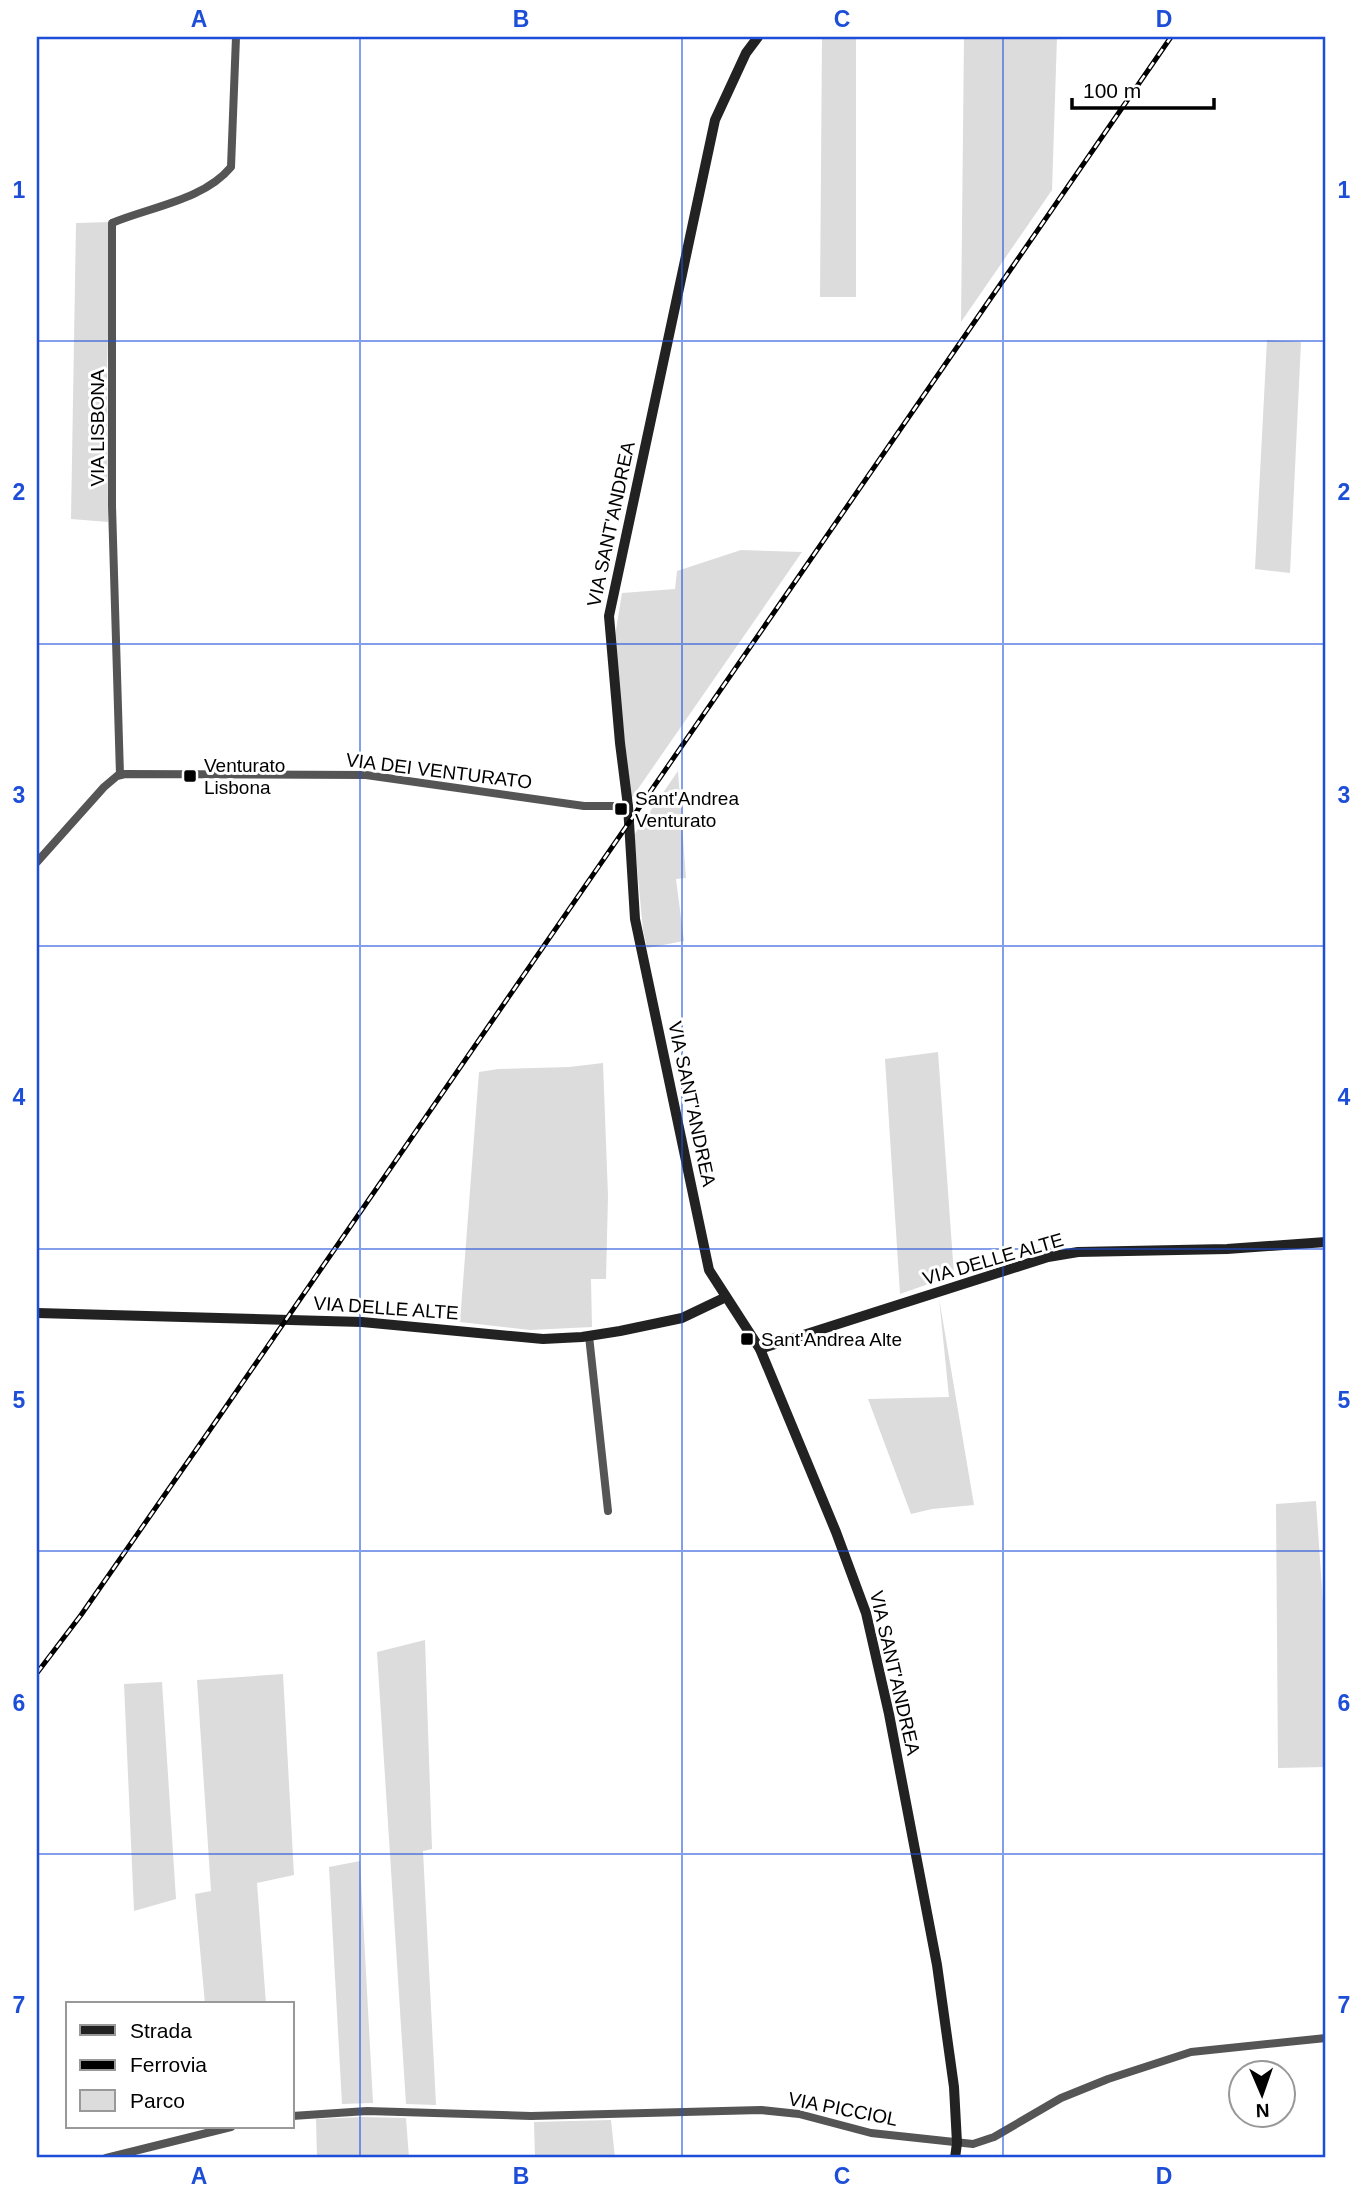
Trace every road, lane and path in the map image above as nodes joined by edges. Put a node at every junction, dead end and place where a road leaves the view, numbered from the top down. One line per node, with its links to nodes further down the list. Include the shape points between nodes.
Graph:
1 (236, 37): 3 (street, VIA LISBONA, via 231,167 212,184 177,201 112,223)
2 (758, 37): 4 (street, VIA SANT'ANDREA, via 715,120 609,616)
3 (120, 775): 4 (street, VIA DEI VENTURATO, via 366,775 584,806); 5 (street)
4 (628, 806): 7 (street, VIA SANT'ANDREA, via 635,919 709,1269)
5 (37, 862)
6 (1326, 1242): 10 (street, VIA DELLE ALTE, via 1048,1257)
7 (726, 1297): 9 (street, VIA DELLE ALTE, via 682,1318); 10 (street, VIA SANT'ANDREA)
8 (37, 1313): 9 (street, VIA DELLE ALTE, via 350,1321 543,1339)
9 (589, 1335): 11 (street)
10 (760, 1349): 15 (street, VIA SANT'ANDREA, via 866,1613 937,1965)
11 (608, 1511)
12 (1326, 2038): 15 (street, VIA PICCIOL, via 1191,2052 1061,2098 994,2137 973,2144)
13 (294, 2116): 15 (street, VIA PICCIOL, via 367,2111 531,2116 761,2110 799,2114 871,2133)
14 (227, 2128): 16 (street)
15 (957, 2143): 17 (street, VIA SANT'ANDREA)
16 (106, 2158)
17 (955, 2158)

